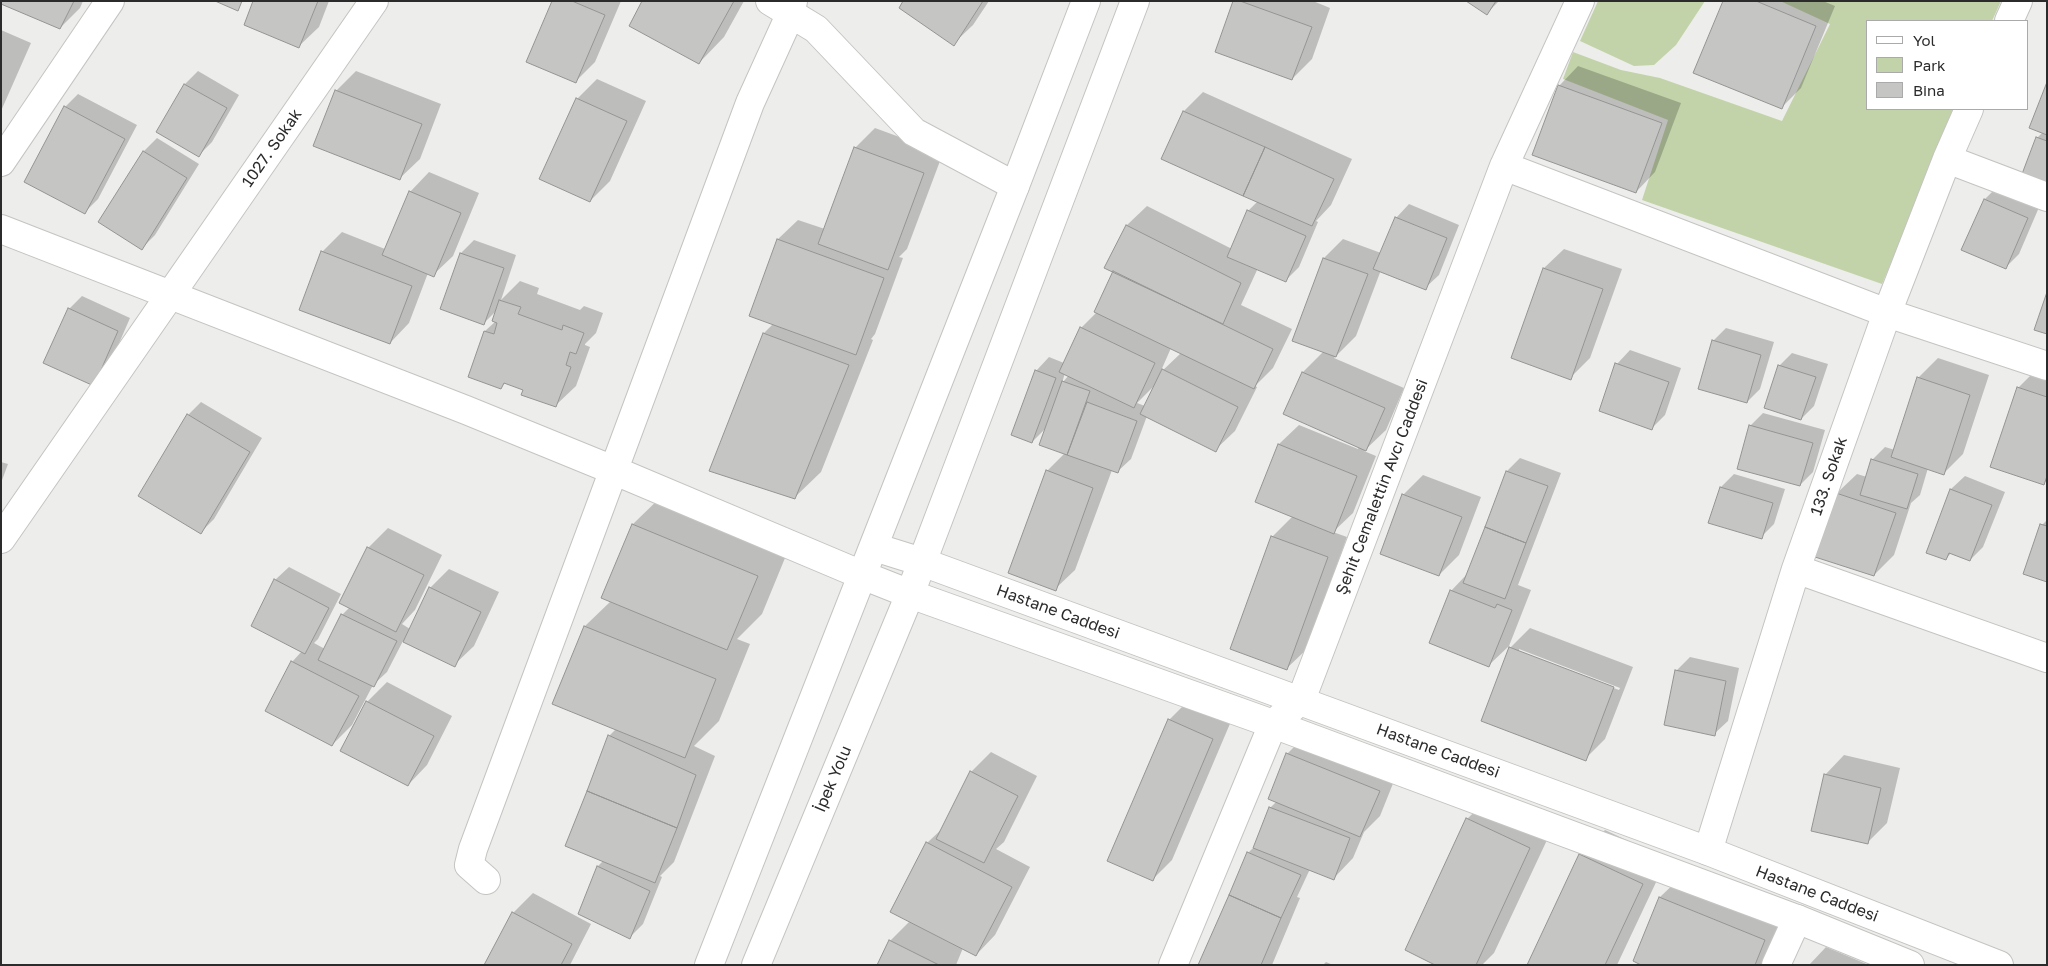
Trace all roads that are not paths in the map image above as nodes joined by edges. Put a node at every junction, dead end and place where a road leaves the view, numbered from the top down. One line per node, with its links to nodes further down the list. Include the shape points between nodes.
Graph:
1 (110, 1): 11 (main road)
2 (374, 1): 16 (main road, 1027. Sokak)
3 (1086, 1): 13 (main road)
4 (1135, 1): 22 (main road, İpek Yolu)
5 (1580, 1): 12 (main road, Şehit Cemalettin Avcı Caddesi)
6 (2018, 1): 8 (main road)
7 (784, 6): 13 (main road, via 816,29 914,132); 19 (main road)
8 (2009, 20)
9 (1969, 110): 10 (main road, 133. Sokak)
10 (1946, 159): 14 (main road); 17 (main road, 133. Sokak)
11 (1, 162)
12 (1504, 166): 17 (main road); 27 (main road, Şehit Cemalettin Avcı Caddesi)
13 (1015, 186): 21 (main road)
14 (2047, 197)
15 (1, 229): 16 (main road, Hastane Caddesi)
16 (170, 294): 19 (main road, Hastane Caddesi); 20 (main road, 1027. Sokak)
17 (1887, 312): 18 (main road); 23 (main road, 133. Sokak)
18 (2047, 366)
19 (613, 470): 24 (main road, Hastane Caddesi); 30 (main road, via 473,849 469,865)
20 (1, 539)
21 (874, 548): 22 (main road, Hastane Caddesi); 24 (main road)
22 (922, 562): 25 (main road, İpek Yolu); 27 (main road, Hastane Caddesi)
23 (1796, 569): 26 (main road); 29 (main road, 133. Sokak)
24 (862, 576): 25 (main road, Hastane Caddesi); 32 (main road)
25 (910, 594): 28 (main road, Hastane Caddesi); 33 (main road, İpek Yolu)
26 (2047, 658)
27 (1301, 700): 28 (main road, Şehit Cemalettin Avcı Caddesi); 29 (main road, Hastane Caddesi)
28 (1274, 724): 31 (main road, Hastane Caddesi); 34 (main road, Şehit Cemalettin Avcı Caddesi)
29 (1708, 851): 37 (main road, Hastane Caddesi)
30 (486, 880)
31 (1797, 919): 35 (main road); 36 (main road, Hastane Caddesi)
32 (709, 965)
33 (756, 965)
34 (1173, 965)
35 (1776, 965)
36 (1910, 965)
37 (1999, 965)

